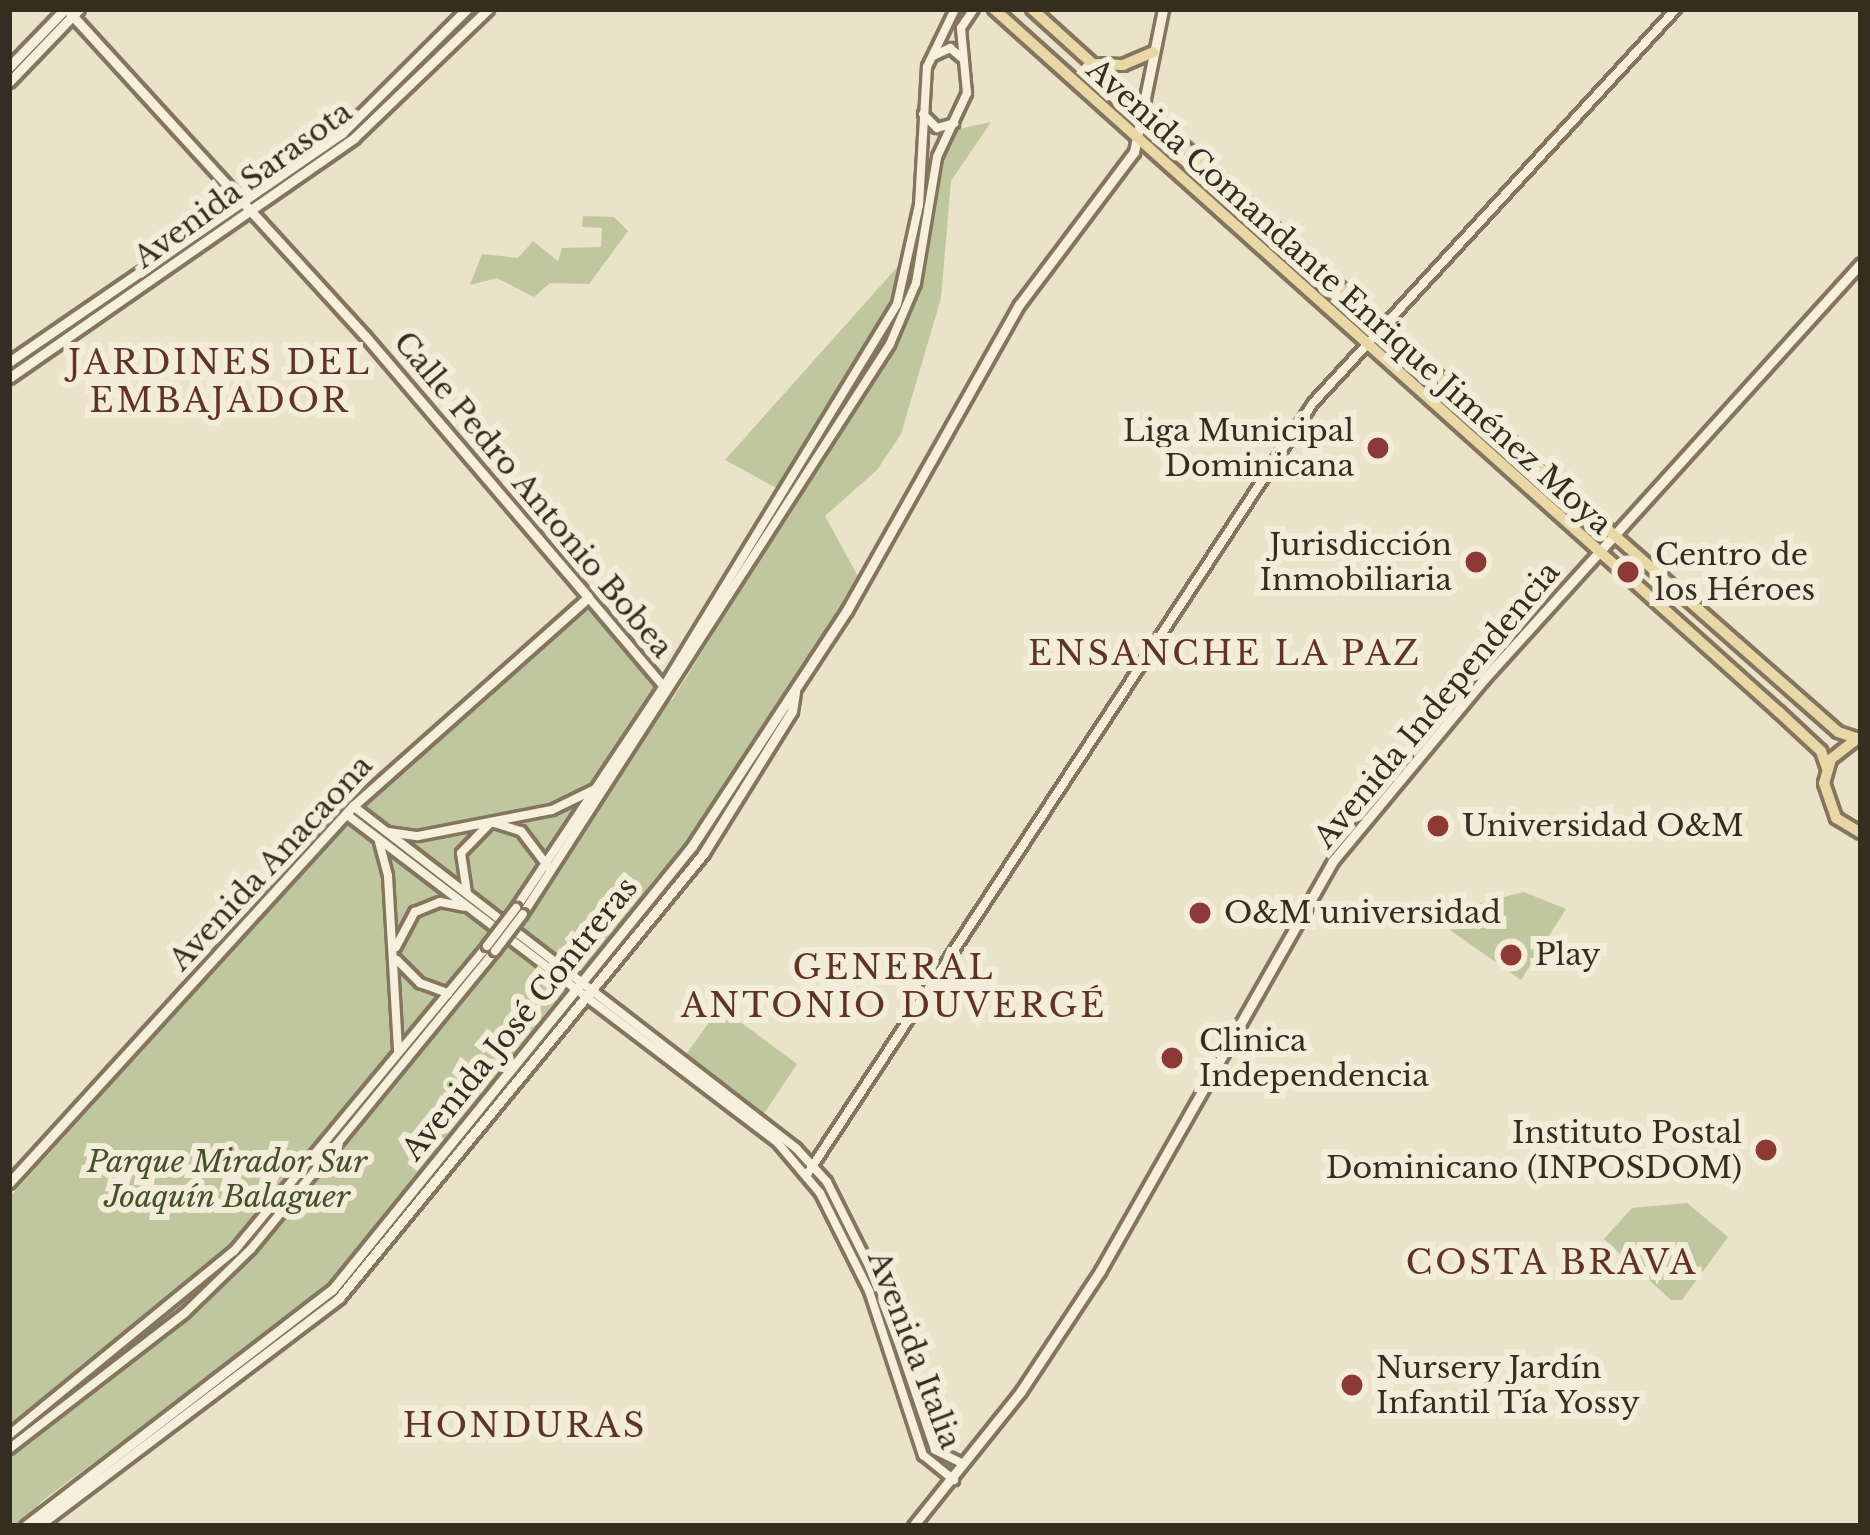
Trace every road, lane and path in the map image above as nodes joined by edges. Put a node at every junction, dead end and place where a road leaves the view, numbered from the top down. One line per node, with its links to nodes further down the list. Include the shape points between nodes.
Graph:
1 (467, 9): 20 (main road, Avenida Sarasota, via 342,133)
2 (488, 9): 21 (main road, Avenida Sarasota, via 381,116)
3 (955, 9): 13 (street)
4 (974, 9): 14 (street, via 961,28)
5 (994, 9): 19 (main road, Avenida Comandante Enrique Jiménez Moya)
6 (1032, 9): 11 (main road, Avenida Comandante Enrique Jiménez Moya)
7 (1163, 9): 10 (main road, Avenida José Contreras)
8 (1676, 9): 23 (street)
9 (70, 11): 12 (main road); 15 (main road); 20 (main road, Calle Pedro Antonio Bobea)
10 (1153, 52): 11 (main road, via 1123,65); 16 (main road, Avenida José Contreras)
11 (1092, 63): 16 (main road, Avenida Comandante Enrique Jiménez Moya)
12 (9, 67)
13 (927, 67): 14 (street, via 946,48); 17 (street)
14 (968, 70): 18 (street)
15 (9, 82)
16 (1144, 110): 19 (main road, Avenida José Contreras); 23 (main road, Avenida Comandante Enrique Jiménez Moya)
17 (922, 112): 18 (street, via 940,128); 27 (street, via 919,205 897,304)
18 (959, 117): 27 (street, via 933,171 907,310)
19 (1139, 140): 24 (main road, Avenida Comandante Enrique Jiménez Moya); 42 (main road, Avenida José Contreras, via 1105,199 1019,305 703,854)
20 (244, 199): 21 (main road, Calle Pedro Antonio Bobea); 25 (main road, Avenida Sarasota)
21 (252, 210): 26 (main road, Avenida Sarasota); 30 (main road, Calle Pedro Antonio Bobea)
22 (1861, 263): 28 (main road, Avenida Independencia)
23 (1382, 326): 24 (street); 28 (main road, Avenida Comandante Enrique Jiménez Moya)
24 (1366, 344): 29 (main road, Avenida Comandante Enrique Jiménez Moya); 45 (street, via 1312,403 1245,517)
25 (9, 362)
26 (9, 378)
27 (770, 525): 31 (street)
28 (1614, 535): 29 (main road, Avenida Independencia); 32 (main road, Avenida Comandante Enrique Jiménez Moya, via 1838,732)
29 (1598, 554): 33 (main road, Avenida Comandante Enrique Jiménez Moya, via 1821,751); 50 (main road, Avenida Independencia, via 1333,861 1143,1202)
30 (588, 597): 31 (street, Calle Pedro Antonio Bobea); 35 (main road, Avenida Anacaona)
31 (668, 691): 34 (street); 39 (street)
32 (1859, 737): 33 (main road)
33 (1827, 768): 38 (main road, via 1829,808)
34 (602, 781): 36 (street, via 580,802); 39 (street)
35 (350, 810): 37 (street, Avenida Italia); 47 (main road, Avenida Anacaona)
36 (491, 822): 37 (street, via 408,837); 39 (street, via 521,831); 40 (street, via 460,853)
37 (377, 832): 40 (street, Avenida Italia); 41 (street)
38 (1861, 833)
39 (550, 870): 43 (street, bridge)
40 (468, 902): 41 (street, via 415,912); 42 (street, Avenida Italia)
41 (394, 956): 43 (street, via 420,983); 44 (street, via 402,1039)
42 (583, 990): 45 (street, Avenida Italia); 46 (street, Avenida Italia, via 777,1142); 52 (main road, Avenida José Contreras, via 332,1290); 53 (main road, Avenida José Contreras, via 339,1298)
43 (452, 994): 44 (street); 49 (street, via 251,1249 185,1313)
44 (396, 1058): 48 (street, via 218,1266)
45 (811, 1165): 46 (street); 50 (street, Avenida Italia, via 880,1288 935,1450)
46 (803, 1173): 51 (street, Avenida Italia, via 869,1292 923,1455)
47 (9, 1183)
48 (9, 1435)
49 (9, 1449)
50 (965, 1465): 51 (main road, Avenida Independencia)
51 (954, 1480): 54 (main road, Avenida Independencia)
52 (25, 1526)
53 (38, 1526)
54 (915, 1526)

